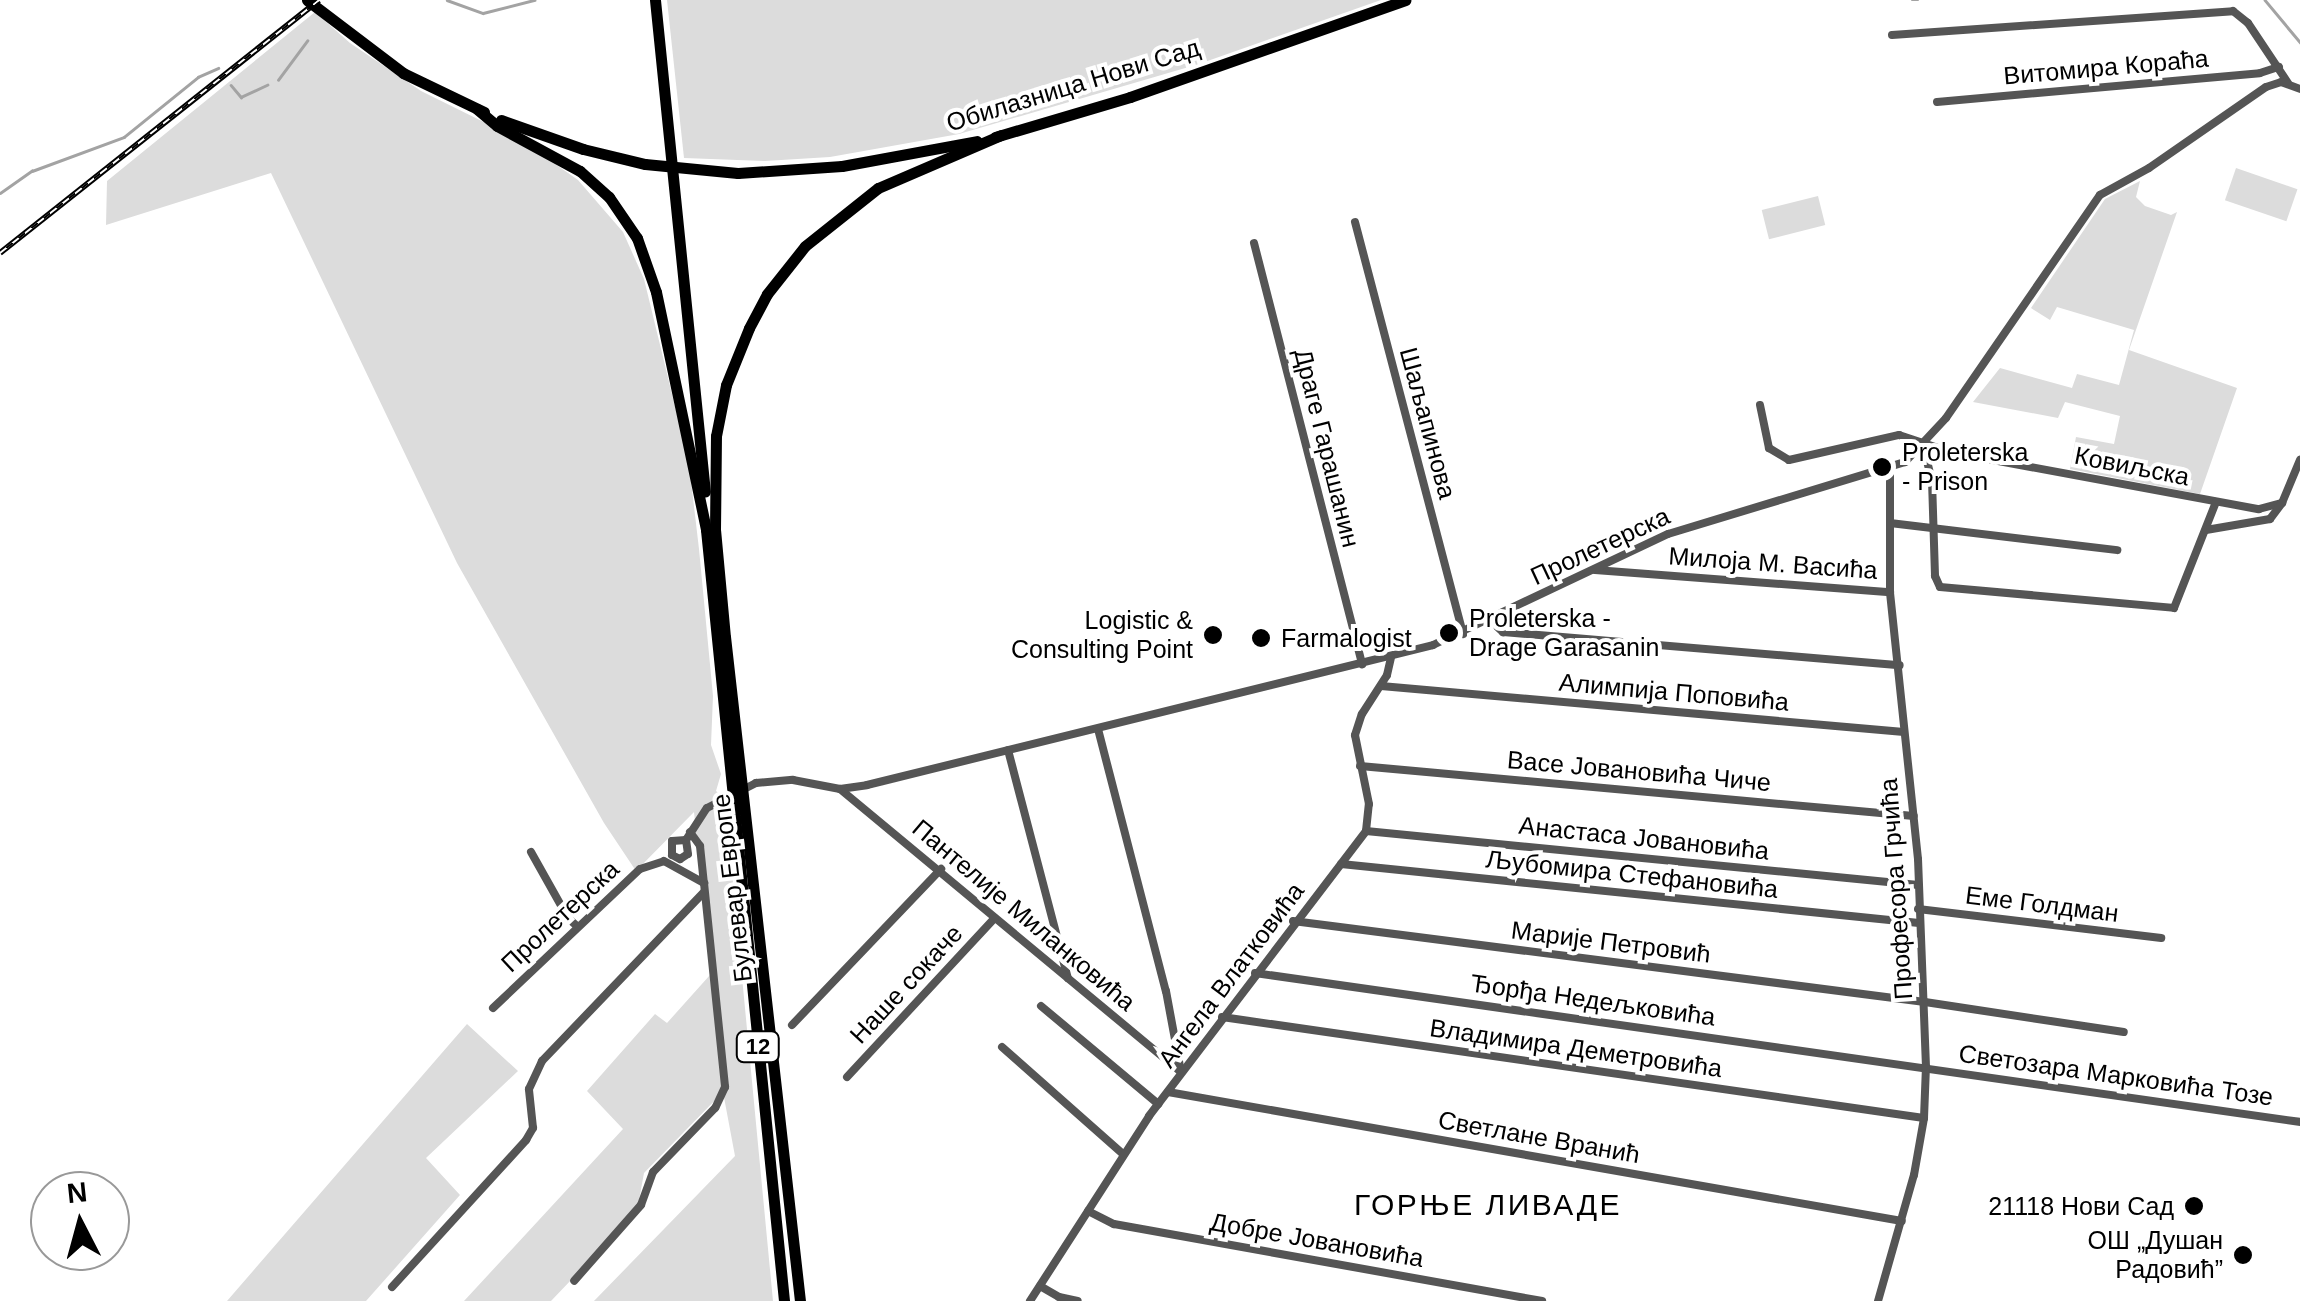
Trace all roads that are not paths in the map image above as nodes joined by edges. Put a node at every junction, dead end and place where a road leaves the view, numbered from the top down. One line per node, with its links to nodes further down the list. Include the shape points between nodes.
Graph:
1 (307, 0): 9 (main road, Обилазница Нови Сад, via 402,72)
2 (655, 0): 22 (main road)
3 (1405, 0): 10 (main road, Обилазница Нови Сад)
4 (1892, 35): 5 (street, via 2225,10 2241,15)
5 (2279, 67): 6 (street); 8 (street, Витомира Кораћа, via 2260,74)
6 (2288, 83): 7 (street); 14 (street, Пролетерска, via 2266,87 2100,195)
7 (2300, 88)
8 (1937, 102)
9 (477, 109): 10 (main road, Обилазница Нови Сад, via 538,135 645,164 704,171 842,166); 22 (main road, via 580,171 609,197 637,238 665,325)
10 (1002, 135): 22 (main road, via 878,188 786,267 758,309 726,386)
11 (1355, 222): 28 (street, Шаљапинова)
12 (1254, 243): 30 (street, Драге Гарашанин)
13 (1760, 404): 14 (street, Ковиљска, via 1769,448 1789,460 1900,435)
14 (1924, 444): 16 (street, Пролетерска); 18 (street, Ковиљска); 21 (street)
15 (2300, 460): 17 (street)
16 (1890, 469): 20 (street, Професора Грчића); 25 (street, Пролетерска, via 1680,530)
17 (2297, 478): 19 (street)
18 (2216, 502): 19 (street, Ковиљска, via 2259,509); 23 (street)
19 (2282, 502): 23 (street, via 2270,519)
20 (1890, 523): 21 (street); 26 (street, Професора Грчића)
21 (1935, 527): 23 (street, via 1940,587 2168,609 2178,604); 24 (street)
22 (710, 530): 38 (main road, Булевар Европе / 12); 39 (main road, Булевар Европе / 12)
23 (2206, 530)
24 (2117, 550)
25 (1593, 570): 26 (street, Милоја М. Васића); 27 (street, Пролетерска)
26 (1890, 592): 31 (street, Професора Грчића)
27 (1490, 620): 28 (street, Пролетерска); 31 (street, via 1503,632)
28 (1463, 634): 29 (street, Пролетерска)
29 (1391, 657): 30 (street, Пролетерска); 32 (street)
30 (1362, 664): 33 (street, Пролетерска)
31 (1900, 666): 34 (street, Професора Грчића)
32 (1381, 686): 34 (street, Алимпија Поповића); 36 (street, via 1355,735)
33 (1098, 728): 35 (street, Пролетерска); 66 (street)
34 (1904, 732): 40 (street, Професора Грчића)
35 (1008, 750): 37 (street, Пролетерска); 57 (street)
36 (1360, 766): 40 (street, Васе Јовановића Чиче); 41 (street)
37 (840, 789): 38 (street, Пролетерска, via 772,780); 47 (street, Пантелије Миланковића)
38 (744, 792): 39 (street, Пролетерска); 79 (main road, Булевар Европе / 12)
39 (729, 794): 42 (street, via 699,815); 78 (main road, Булевар Европе / 12)
40 (1914, 816): 48 (street, Професора Грчића)
41 (1366, 831): 46 (street, Ангела Влатковића); 48 (street, Анастаса Јовановића)
42 (688, 836): 44 (street, via 672,842); 44 (street, via 686,856); 49 (street, via 700,846)
43 (532, 852): 54 (street)
44 (672, 855): 45 (street, Пролетерска)
45 (664, 862): 49 (street); 54 (street, Пролетерска, via 622,882)
46 (1341, 864): 52 (street, Ангела Влатковића); 53 (street, Љубомира Стефановића)
47 (940, 869): 51 (street, Пантелије Миланковића); 62 (street)
48 (1918, 886): 50 (street, Професора Грчића)
49 (704, 888): 75 (street, via 725,1087 715,1108 653,1172 641,1204); 77 (street, via 542,1060 529,1088 533,1128 526,1140)
50 (1918, 909): 53 (street, Професора Грчића); 55 (street, Еме Голдман)
51 (995, 918): 57 (street, Пантелије Миланковића); 67 (street, Наше сокаче)
52 (1293, 922): 56 (street, Ангела Влатковића); 58 (street, Марије Петровић)
53 (1918, 924): 58 (street, Професора Грчића)
54 (578, 927): 60 (street, Пролетерска)
55 (2161, 938)
56 (1255, 972): 61 (street, Ангела Влатковића); 65 (street, Ђорђа Недељковића)
57 (1068, 978): 66 (street, Пантелије Миланковића)
58 (1925, 1002): 63 (street, Марије Петровић); 65 (street, Професора Грчића)
59 (1041, 1006): 69 (street)
60 (493, 1008)
61 (1222, 1017): 66 (street, Ангела Влатковића); 70 (street, Владимира Деметровића)
62 (792, 1024)
63 (2124, 1032)
64 (1002, 1048): 72 (street)
65 (1926, 1066): 70 (street, Професора Грчића); 71 (street, Светозара Марковића Тозе)
66 (1181, 1072): 68 (street, Ангела Влатковића)
67 (847, 1077)
68 (1168, 1092): 69 (street, Ангела Влатковића); 74 (street, Светлане Вранић)
69 (1158, 1104): 72 (street, Ангела Влатковића)
70 (1924, 1118): 74 (street, Професора Грчића)
71 (2300, 1122)
72 (1122, 1153): 73 (street, Ангела Влатковића)
73 (1088, 1211): 76 (street, Ангела Влатковића); 82 (street, Добре Јовановића, via 1114,1224)
74 (1902, 1221): 83 (street, Професора Грчића)
75 (574, 1281)
76 (1040, 1286): 80 (street, Ангела Влатковића); 81 (street)
77 (392, 1287)
78 (784, 1301)
79 (800, 1301)
80 (1030, 1301)
81 (1078, 1301)
82 (1542, 1301)
83 (1878, 1301)

